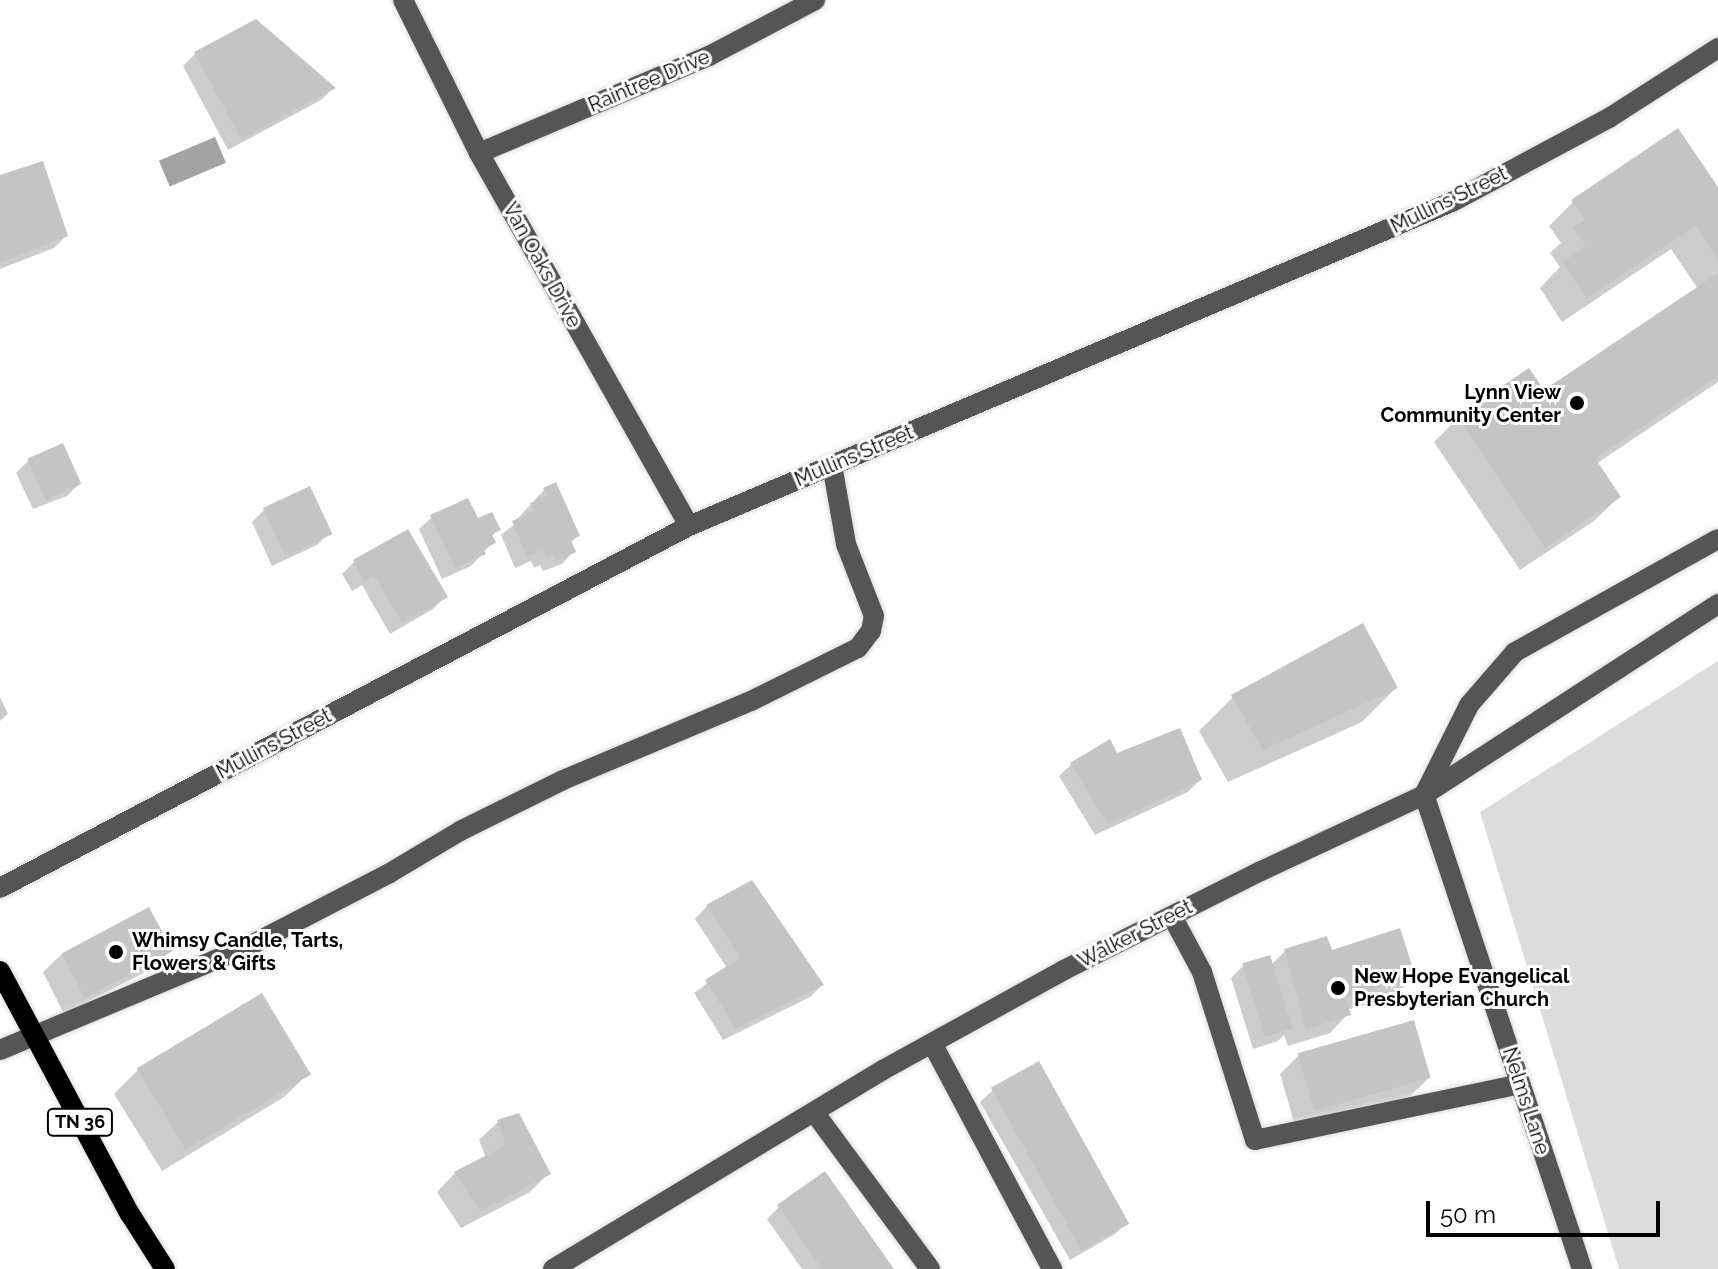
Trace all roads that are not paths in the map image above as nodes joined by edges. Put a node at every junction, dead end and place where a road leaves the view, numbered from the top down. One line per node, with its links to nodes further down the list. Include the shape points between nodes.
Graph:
1 (403, 0): 4 (street, Van Oaks Drive)
2 (815, 0): 4 (street, Raintree Drive, via 709,56)
3 (1718, 48): 5 (street, Mullins Street, via 1609,118 1454,201)
4 (479, 153): 6 (street, Van Oaks Drive)
5 (832, 465): 6 (street, Mullins Street); 13 (street, via 846,544 874,616 871,631 858,648 751,701 563,780 249,946)
6 (689, 526): 10 (street, Mullins Street)
7 (1718, 539): 9 (street, via 1515,652 1469,705)
8 (1718, 604): 9 (street, Walker Street)
9 (1424, 795): 11 (street, Walker Street); 16 (street, Nelms Lane)
10 (0, 888)
11 (1172, 916): 14 (street, Walker Street); 16 (street, via 1202,972 1255,1140)
12 (0, 971): 13 (main road, TN 36)
13 (33, 1037): 15 (street); 18 (main road, TN 36)
14 (932, 1043): 17 (street, Walker Street); 21 (street)
15 (0, 1050)
16 (1520, 1084): 22 (street, Nelms Lane)
17 (814, 1112): 19 (street, Walker Street); 20 (street)
18 (165, 1269)
19 (553, 1269)
20 (930, 1269)
21 (1052, 1269)
22 (1582, 1269)

